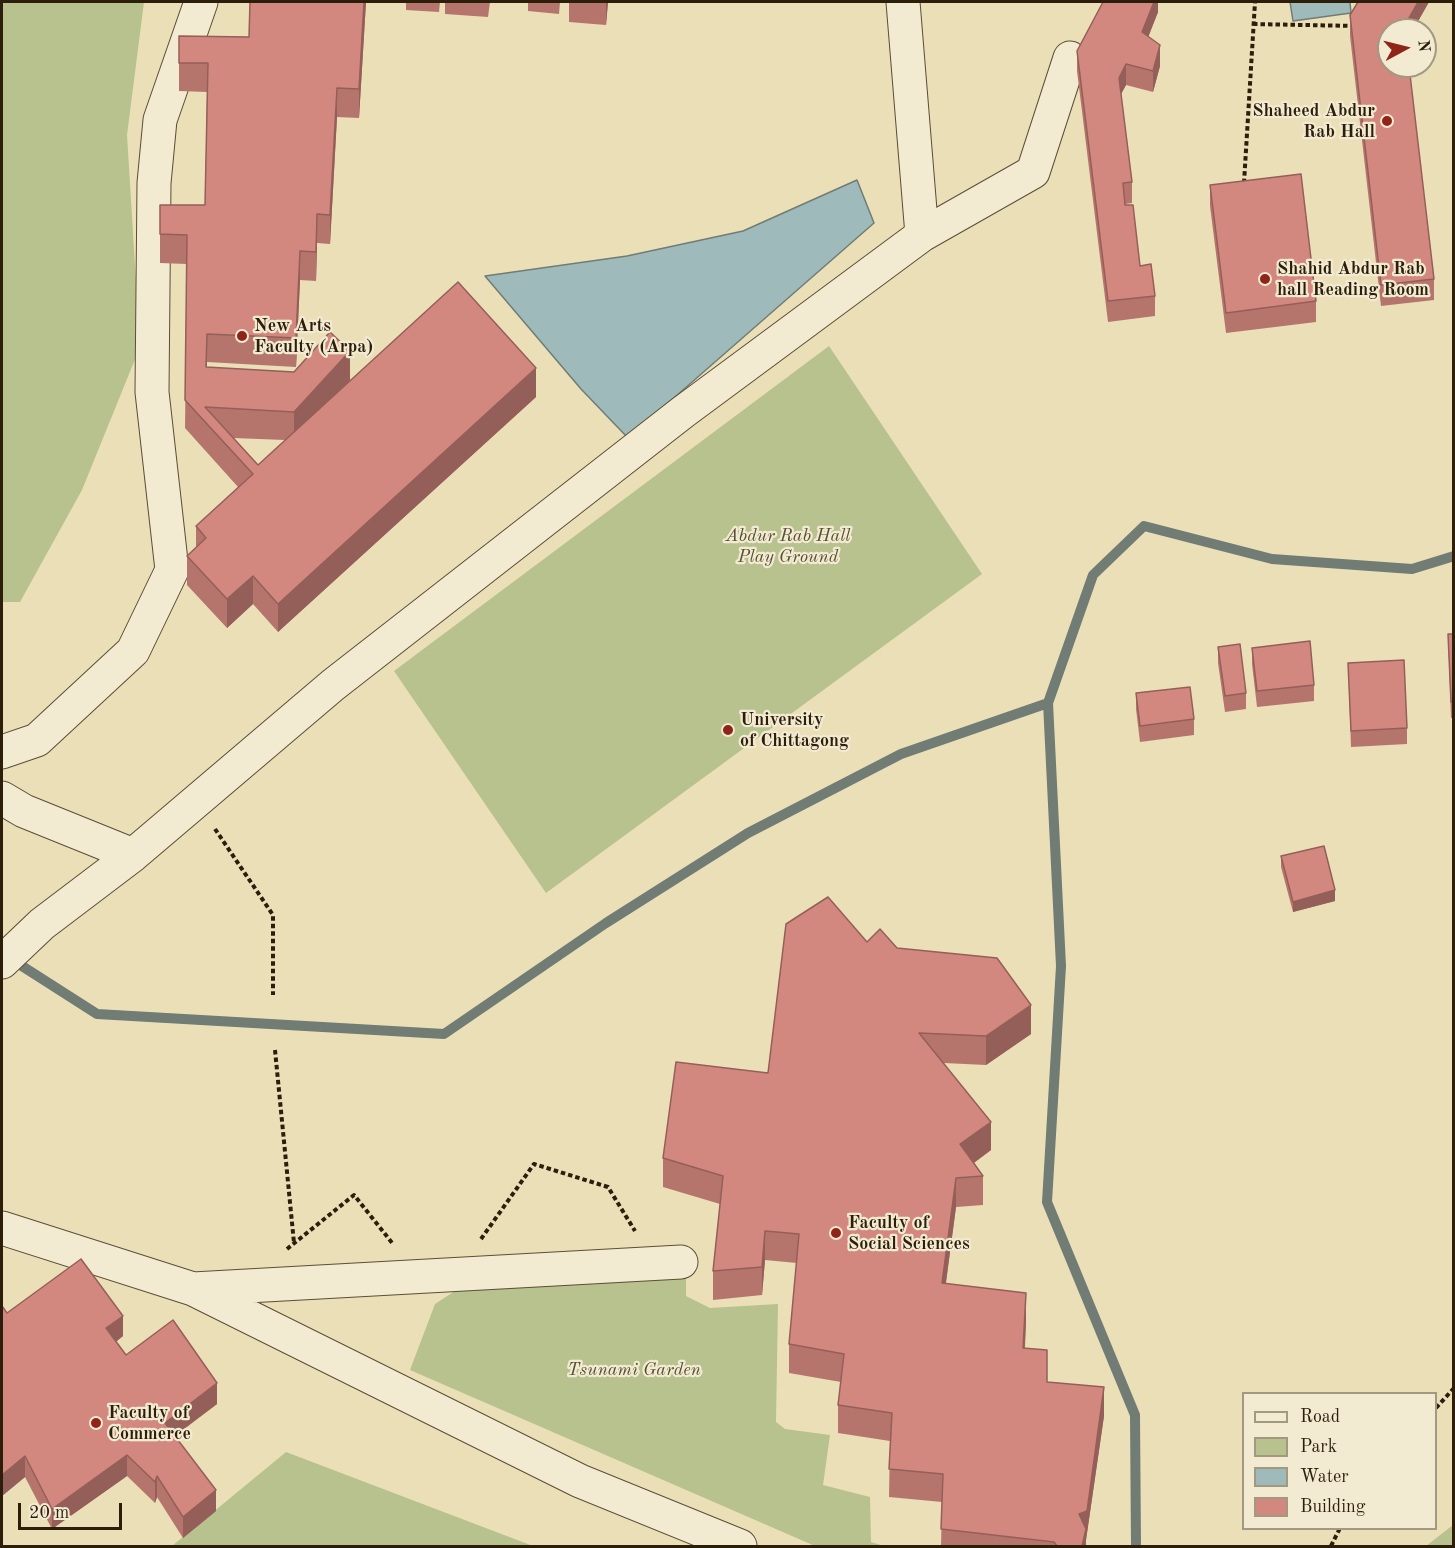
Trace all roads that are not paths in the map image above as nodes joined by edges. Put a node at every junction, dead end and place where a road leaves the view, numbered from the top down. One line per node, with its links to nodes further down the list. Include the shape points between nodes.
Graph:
1 (201, 2): 5 (lane, via 160,120 154,183 152,392 172,570 133,651 37,740)
2 (903, 2): 4 (lane)
3 (1070, 58): 4 (lane, via 1033,171)
4 (922, 235): 7 (lane, via 683,412 352,670)
5 (2, 752)
6 (2, 798): 7 (lane, via 24,812)
7 (133, 855): 8 (lane, via 42,924)
8 (2, 963)
9 (2, 1228): 11 (lane)
10 (669, 1263): 11 (lane)
11 (193, 1289): 12 (lane, via 580,1481)
12 (740, 1546)

